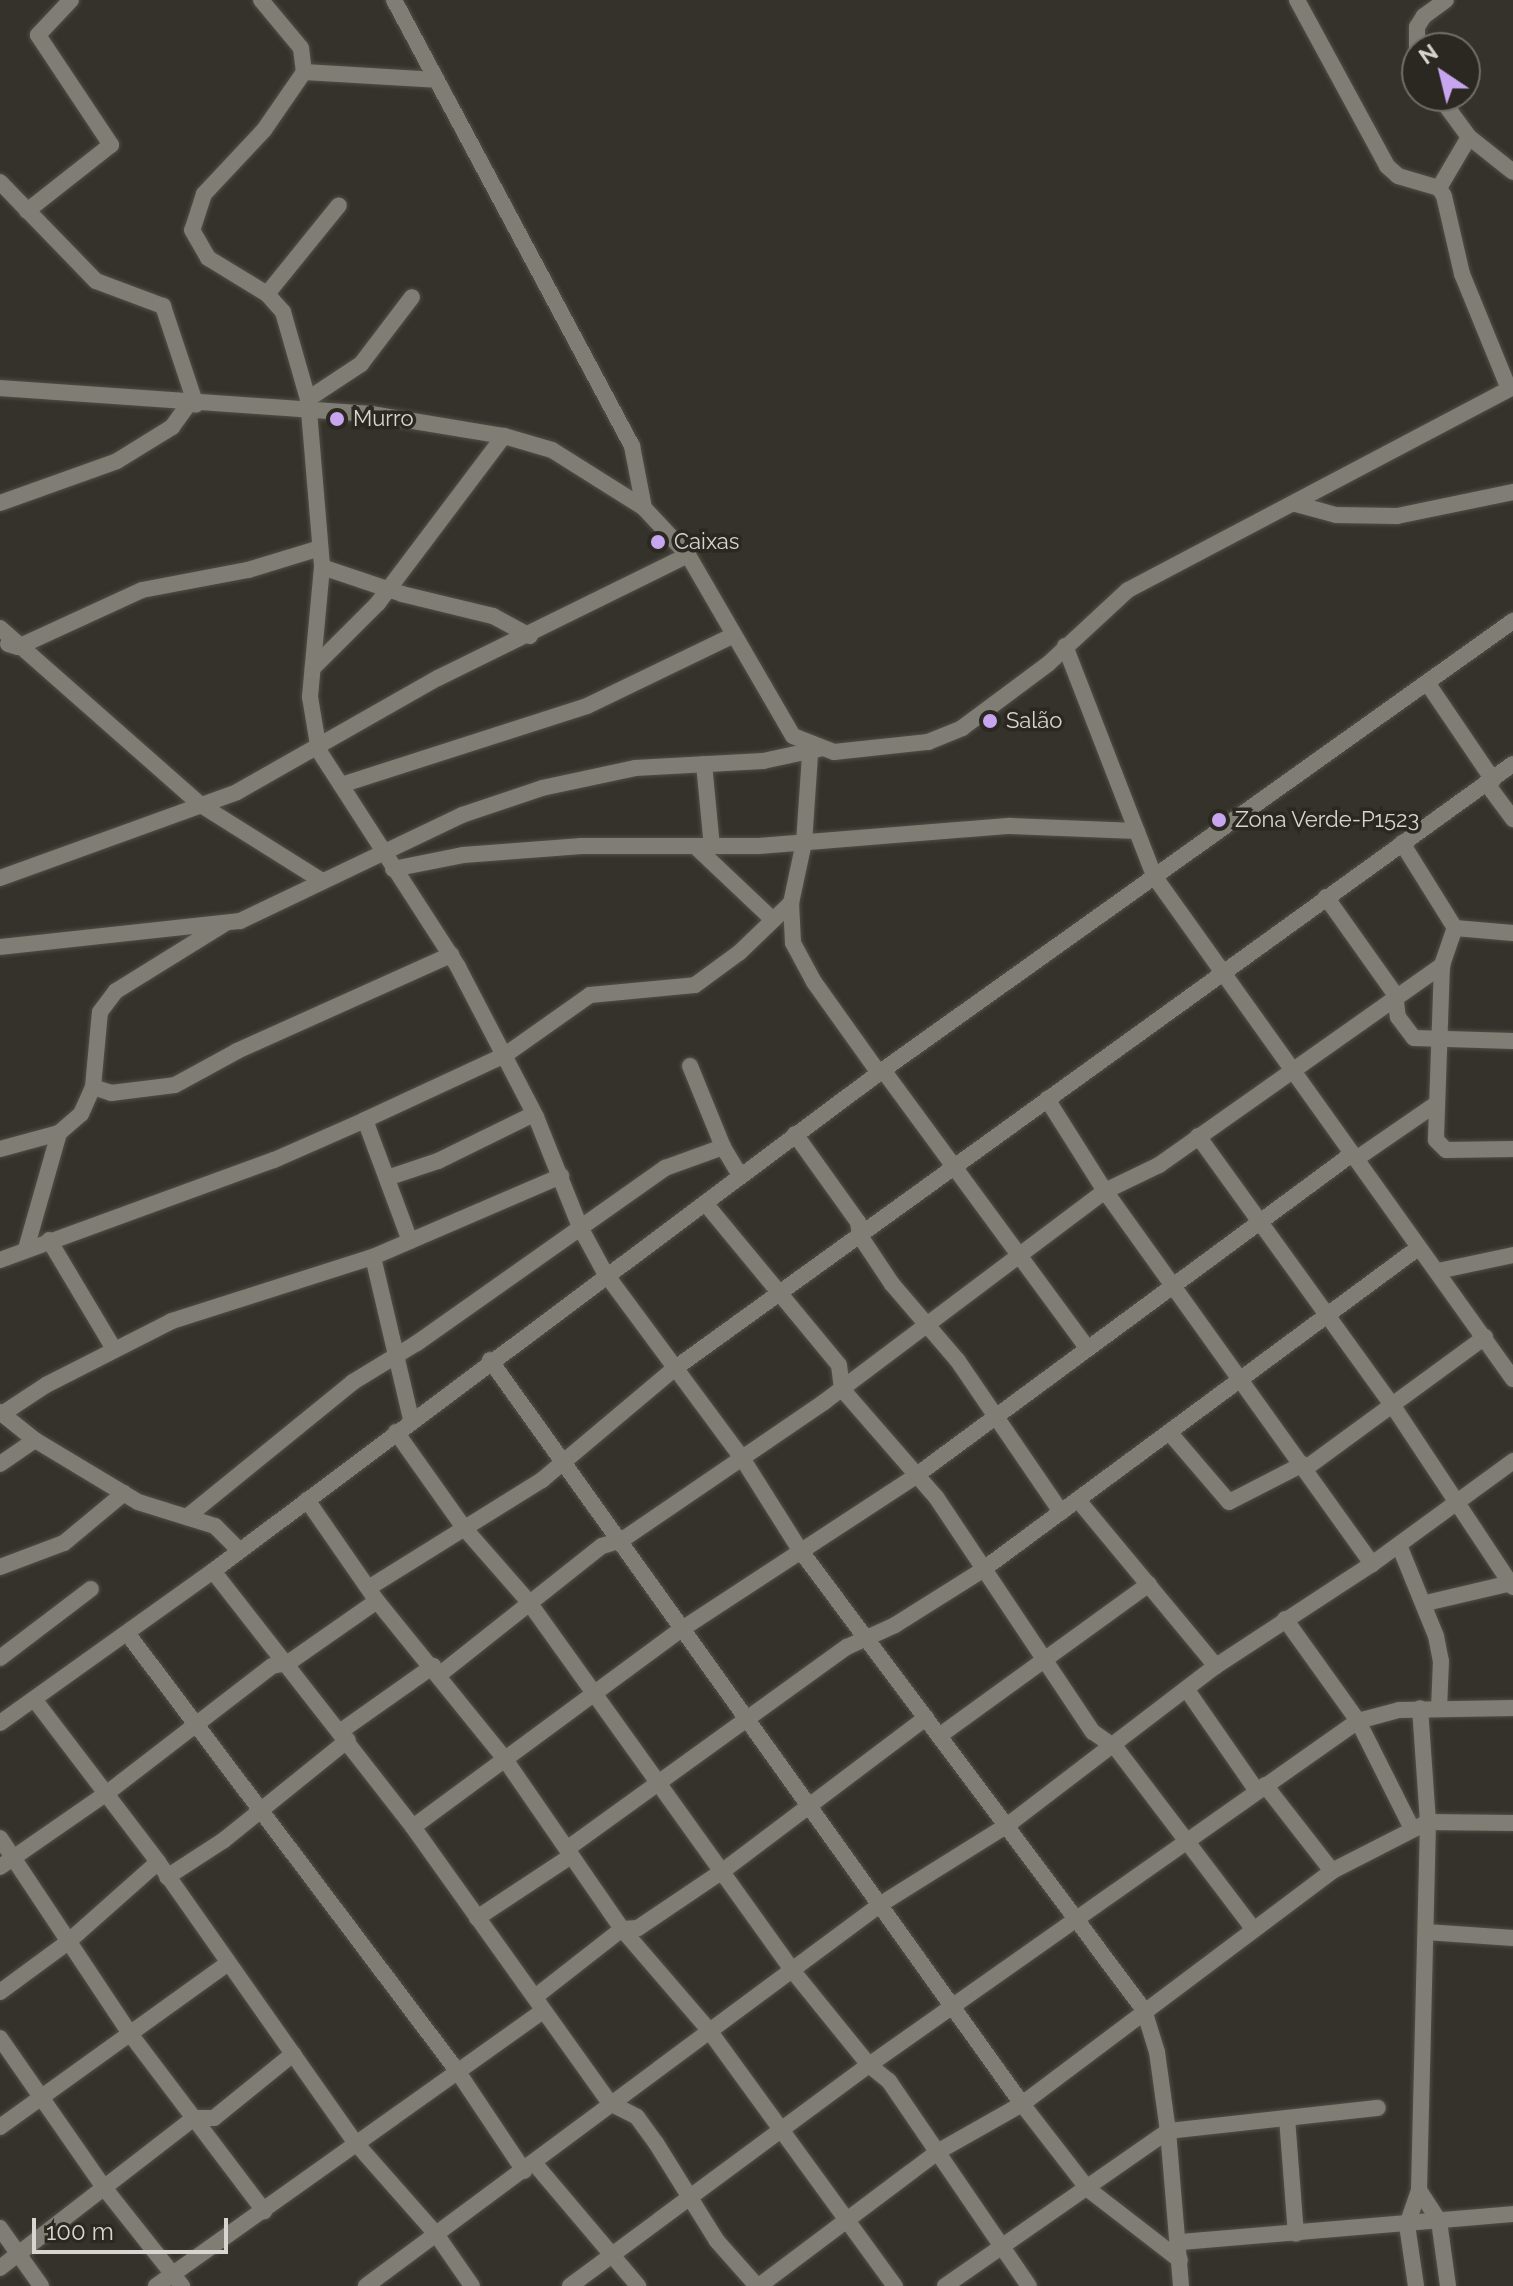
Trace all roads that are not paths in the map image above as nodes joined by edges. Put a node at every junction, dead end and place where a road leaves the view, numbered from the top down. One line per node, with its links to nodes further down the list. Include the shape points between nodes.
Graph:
1 (71, 0): 15 (street, via 38,35 111,145)
2 (261, 0): 7 (street, via 301,48)
3 (394, 0): 8 (street)
4 (1297, 0): 13 (street, via 1387,166 1398,176)
5 (1446, 0): 6 (street, via 1424,16)
6 (1417, 32)
7 (304, 72): 8 (street); 16 (street, via 264,130 204,194 194,216 192,230 208,258)
8 (437, 80): 26 (street, via 632,446)
9 (1451, 112): 10 (street)
10 (1469, 137): 11 (street); 13 (street)
11 (1513, 172)
12 (0, 182): 15 (street)
13 (1439, 188): 19 (street, via 1451,214 1462,274)
14 (339, 205): 16 (street)
15 (27, 211): 21 (street, via 96,281 163,306)
16 (267, 294): 20 (street, via 283,312)
17 (412, 297): 20 (street, via 361,364)
18 (0, 388): 21 (street)
19 (1511, 388): 25 (street)
20 (307, 403): 21 (street); 22 (street); 27 (street)
21 (193, 405): 24 (street, via 172,427 117,461)
22 (504, 436): 26 (street, via 574,461); 30 (street)
23 (1513, 492): 25 (street, via 1397,516 1336,515)
24 (0, 503)
25 (1296, 504): 35 (street, via 1128,590)
26 (644, 508): 28 (street)
27 (320, 548): 29 (street); 36 (street, via 248,570 142,590)
28 (688, 555): 33 (street); 34 (street)
29 (322, 567): 30 (street); 37 (street)
30 (390, 589): 33 (street, via 493,616); 37 (street, via 347,639)
31 (1513, 621): 38 (street)
32 (0, 628): 36 (street)
33 (530, 636): 39 (street, via 438,678)
34 (732, 636): 40 (street, via 793,736); 44 (street, via 587,706)
35 (1065, 646): 40 (street, via 997,705 950,733 879,751); 47 (street)
36 (7, 647): 45 (street)
37 (313, 668): 39 (street, via 310,697)
38 (1428, 684): 43 (street); 53 (street)
39 (319, 751): 44 (street); 45 (street)
40 (814, 752): 41 (street); 48 (street)
41 (704, 764): 50 (street); 51 (street, via 635,768 542,788 462,815)
42 (1513, 764): 43 (street)
43 (1490, 782): 46 (street); 49 (street)
44 (341, 785): 51 (street)
45 (201, 805): 54 (street); 55 (street)
46 (1513, 819)
47 (1137, 831): 48 (street, via 1010,826); 53 (street)
48 (804, 842): 50 (street); 57 (street)
49 (1402, 843): 56 (street); 60 (street)
50 (705, 848): 52 (street, via 582,846 463,855); 58 (street)
51 (383, 851): 52 (street); 55 (street)
52 (393, 869): 63 (street)
53 (1154, 876): 65 (street); 72 (street)
54 (0, 878)
55 (322, 881): 59 (street)
56 (1326, 897): 65 (street); 66 (street)
57 (791, 903): 58 (street); 72 (street, via 799,960)
58 (773, 920): 69 (street, via 695,985 590,995)
59 (224, 924): 62 (street); 73 (street, via 116,991 100,1012)
60 (1455, 928): 61 (street); 64 (street)
61 (1513, 933)
62 (0, 947)
63 (451, 955): 69 (street); 73 (street, via 237,1051 175,1085 111,1093)
64 (1442, 965): 66 (street); 67 (street)
65 (1220, 975): 71 (street); 74 (street)
66 (1395, 994): 67 (street, via 1398,1017 1414,1038); 71 (street)
67 (1436, 1039): 68 (street); 75 (street)
68 (1513, 1041)
69 (505, 1055): 76 (street); 77 (street)
70 (690, 1066): 81 (street)
71 (1291, 1067): 80 (street); 84 (street)
72 (881, 1072): 79 (street); 85 (street)
73 (93, 1087): 78 (street, via 81,1114)
74 (1047, 1099): 85 (street); 89 (street)
75 (1436, 1104): 83 (street, via 1438,1147); 84 (street)
76 (534, 1114): 87 (street); 88 (street, via 438,1161)
77 (365, 1120): 88 (street); 94 (street, via 274,1160)
78 (59, 1133): 82 (street); 97 (street)
79 (795, 1134): 86 (street); 93 (street, via 858,1222)
80 (1198, 1136): 89 (street, via 1159,1165); 91 (street)
81 (723, 1147): 86 (street); 92 (street, via 665,1168)
82 (0, 1149)
83 (1513, 1149)
84 (1354, 1157): 91 (street); 96 (street)
85 (952, 1170): 93 (street); 98 (street)
86 (740, 1175): 90 (street)
87 (561, 1176): 92 (street); 95 (street)
88 (387, 1178): 95 (street)
89 (1105, 1191): 98 (street); 104 (street)
90 (705, 1203): 103 (street); 105 (street, via 770,1287)
91 (1260, 1224): 104 (street); 106 (street)
92 (580, 1227): 103 (street); 111 (street)
93 (860, 1236): 105 (street); 107 (street)
94 (49, 1240): 97 (street); 110 (street)
95 (410, 1241): 100 (street)
96 (1418, 1248): 102 (street); 106 (street)
97 (26, 1249): 101 (street)
98 (1017, 1255): 107 (street); 109 (street)
99 (1513, 1255): 102 (street)
100 (373, 1257): 110 (street, via 172,1321); 111 (street)
101 (0, 1260)
102 (1438, 1271): 108 (street)
103 (605, 1273): 112 (street); 113 (street)
104 (1175, 1285): 109 (street); 115 (street)
105 (783, 1293): 113 (street); 116 (street, via 839,1365)
106 (1328, 1315): 115 (street); 117 (street)
107 (925, 1323): 116 (street); 119 (street)
108 (1485, 1337): 114 (street); 117 (street)
109 (1087, 1348): 119 (street)
110 (114, 1349): 118 (street)
111 (395, 1357): 120 (street); 135 (street, via 329,1400)
112 (490, 1360): 120 (street); 125 (street)
113 (674, 1369): 124 (street); 125 (street)
114 (1512, 1377)
115 (1240, 1380): 122 (street); 128 (street)
116 (842, 1389): 124 (street); 129 (street)
117 (1393, 1406): 128 (street); 131 (street)
118 (1, 1413): 123 (street)
119 (994, 1414): 129 (street); 134 (street)
120 (411, 1419): 121 (street)
121 (396, 1432): 132 (street); 136 (street)
122 (1169, 1432): 128 (street, via 1229,1502); 133 (street)
123 (35, 1440): 127 (street); 130 (street)
124 (742, 1458): 137 (street); 139 (street)
125 (562, 1461): 136 (street, via 502,1509); 137 (street)
126 (1513, 1461): 131 (street)
127 (0, 1464)
128 (1305, 1466): 141 (street)
129 (914, 1477): 139 (street, via 845,1526); 144 (street, via 936,1497)
130 (124, 1493): 135 (street); 142 (street, via 64,1543)
131 (1458, 1499): 138 (street); 146 (street)
132 (307, 1500): 140 (street); 148 (street)
133 (1078, 1500): 134 (street); 145 (street)
134 (1061, 1512): 144 (street)
135 (187, 1517): 140 (street, via 215,1526)
136 (465, 1529): 148 (street); 149 (street)
137 (622, 1540): 149 (street, via 602,1546); 152 (street)
138 (1399, 1545): 141 (street); 150 (street)
139 (800, 1550): 152 (street); 154 (street)
140 (240, 1551): 143 (street)
141 (1372, 1564): 151 (street)
142 (0, 1567)
143 (213, 1571): 153 (street); 156 (street)
144 (981, 1571): 154 (street); 157 (street)
145 (1149, 1584): 157 (street); 158 (street)
146 (1512, 1585): 150 (street)
147 (91, 1589): 155 (street)
148 (374, 1594): 156 (street); 159 (street)
149 (528, 1601): 159 (street); 161 (street)
150 (1426, 1603): 165 (street, via 1441,1661)
151 (1285, 1619): 158 (street); 168 (street)
152 (682, 1629): 161 (street); 166 (street)
153 (127, 1633): 162 (street); 170 (street)
154 (867, 1640): 166 (street, via 847,1647); 167 (street)
155 (0, 1658)
156 (288, 1663): 170 (street, via 272,1666); 171 (street)
157 (1044, 1663): 172 (street); 173 (street, via 1093,1732)
158 (1216, 1666): 160 (street)
159 (436, 1671): 171 (street); 174 (street)
160 (1187, 1690): 173 (street); 176 (street)
161 (596, 1695): 174 (street); 175 (street)
162 (34, 1699): 169 (street); 177 (street)
163 (1420, 1708): 165 (street); 168 (street); 180 (street)
164 (1513, 1708): 165 (street)
165 (1439, 1709)
166 (749, 1717): 175 (street); 178 (street)
167 (926, 1718): 172 (street); 178 (street)
168 (1358, 1721): 176 (street); 184 (street)
169 (0, 1723)
170 (191, 1724): 177 (street); 179 (street)
171 (344, 1736): 179 (street); 183 (street)
172 (939, 1736): 182 (street)
173 (1116, 1748): 182 (street); 186 (street)
174 (504, 1758): 183 (street); 187 (street)
175 (660, 1784): 187 (street); 190 (street)
176 (1261, 1788): 186 (street); 191 (street)
177 (107, 1793): 188 (street); 189 (street)
178 (812, 1806): 190 (street); 192 (street)
179 (259, 1812): 189 (street); 211 (street)
180 (1428, 1822): 181 (street); 184 (street); 197 (street)
181 (1513, 1823)
182 (1009, 1824): 192 (street); 193 (street)
183 (413, 1827): 194 (street)
184 (1412, 1829): 191 (street)
185 (0, 1838): 188 (street)
186 (1187, 1839): 193 (street); 195 (street)
187 (570, 1852): 194 (street); 196 (street)
188 (7, 1862): 199 (street)
189 (163, 1870): 199 (street); 200 (street)
190 (724, 1870): 196 (street, via 634,1931); 201 (street)
191 (1332, 1871): 195 (street)
192 (881, 1904): 201 (street); 204 (street)
193 (1077, 1917): 204 (street); 205 (street)
194 (477, 1918): 203 (street)
195 (1252, 1927): 205 (street)
196 (622, 1929): 203 (street); 206 (street)
197 (1426, 1932): 198 (street); 226 (street)
198 (1513, 1938)
199 (68, 1942): 202 (street); 207 (street)
200 (228, 1963): 207 (street); 209 (street)
201 (792, 1970): 206 (street); 210 (street)
202 (0, 1992)
203 (539, 2004): 211 (street); 213 (street)
204 (954, 2009): 210 (street); 214 (street)
205 (1144, 2010): 214 (street); 219 (street, via 1157,2052)
206 (708, 2029): 213 (street); 220 (street)
207 (131, 2035): 212 (street); 216 (street)
208 (0, 2038): 212 (street)
209 (293, 2054): 216 (street, via 214,2118); 221 (street)
210 (869, 2065): 220 (street); 222 (street, via 889,2081)
211 (458, 2072): 221 (street); 223 (street)
212 (40, 2098): 218 (street); 224 (street)
213 (610, 2103): 223 (street); 227 (street, via 637,2117)
214 (1022, 2104): 222 (street); 225 (street)
215 (1378, 2108): 217 (street)
216 (194, 2118): 224 (street); 228 (street)
217 (1287, 2118): 219 (street); 235 (street)
218 (0, 2127)
219 (1168, 2131): 225 (street); 236 (street)
220 (780, 2133): 227 (street); 230 (street)
221 (354, 2141): 228 (street); 234 (street)
222 (939, 2151): 230 (street); 237 (street)
223 (530, 2168): 234 (street); 239 (street)
224 (102, 2185): 238 (street); 242 (street)
225 (1088, 2189): 237 (street); 240 (street)
226 (1419, 2190): 231 (street); 232 (street)
227 (691, 2199): 239 (street); 249 (street, via 717,2241)
228 (264, 2211): 242 (street)
229 (1513, 2214): 231 (street)
230 (844, 2219): 249 (street); 250 (street)
231 (1439, 2221): 232 (street); 255 (street)
232 (1407, 2225): 235 (street); 254 (street)
233 (0, 2228): 238 (street)
234 (436, 2234): 245 (street); 246 (street)
235 (1296, 2234): 236 (street)
236 (1180, 2242): 240 (street)
237 (999, 2248): 251 (street); 252 (street)
238 (18, 2255): 241 (street); 243 (street)
239 (609, 2255): 247 (street); 248 (street)
240 (1180, 2260): 253 (street)
241 (0, 2268)
242 (178, 2280): 244 (street)
243 (41, 2286)
244 (156, 2286)
245 (366, 2286)
246 (472, 2286)
247 (570, 2286)
248 (638, 2286)
249 (758, 2286)
250 (895, 2286)
251 (945, 2286)
252 (1029, 2286)
253 (1181, 2286)
254 (1416, 2286)
255 (1448, 2286)

